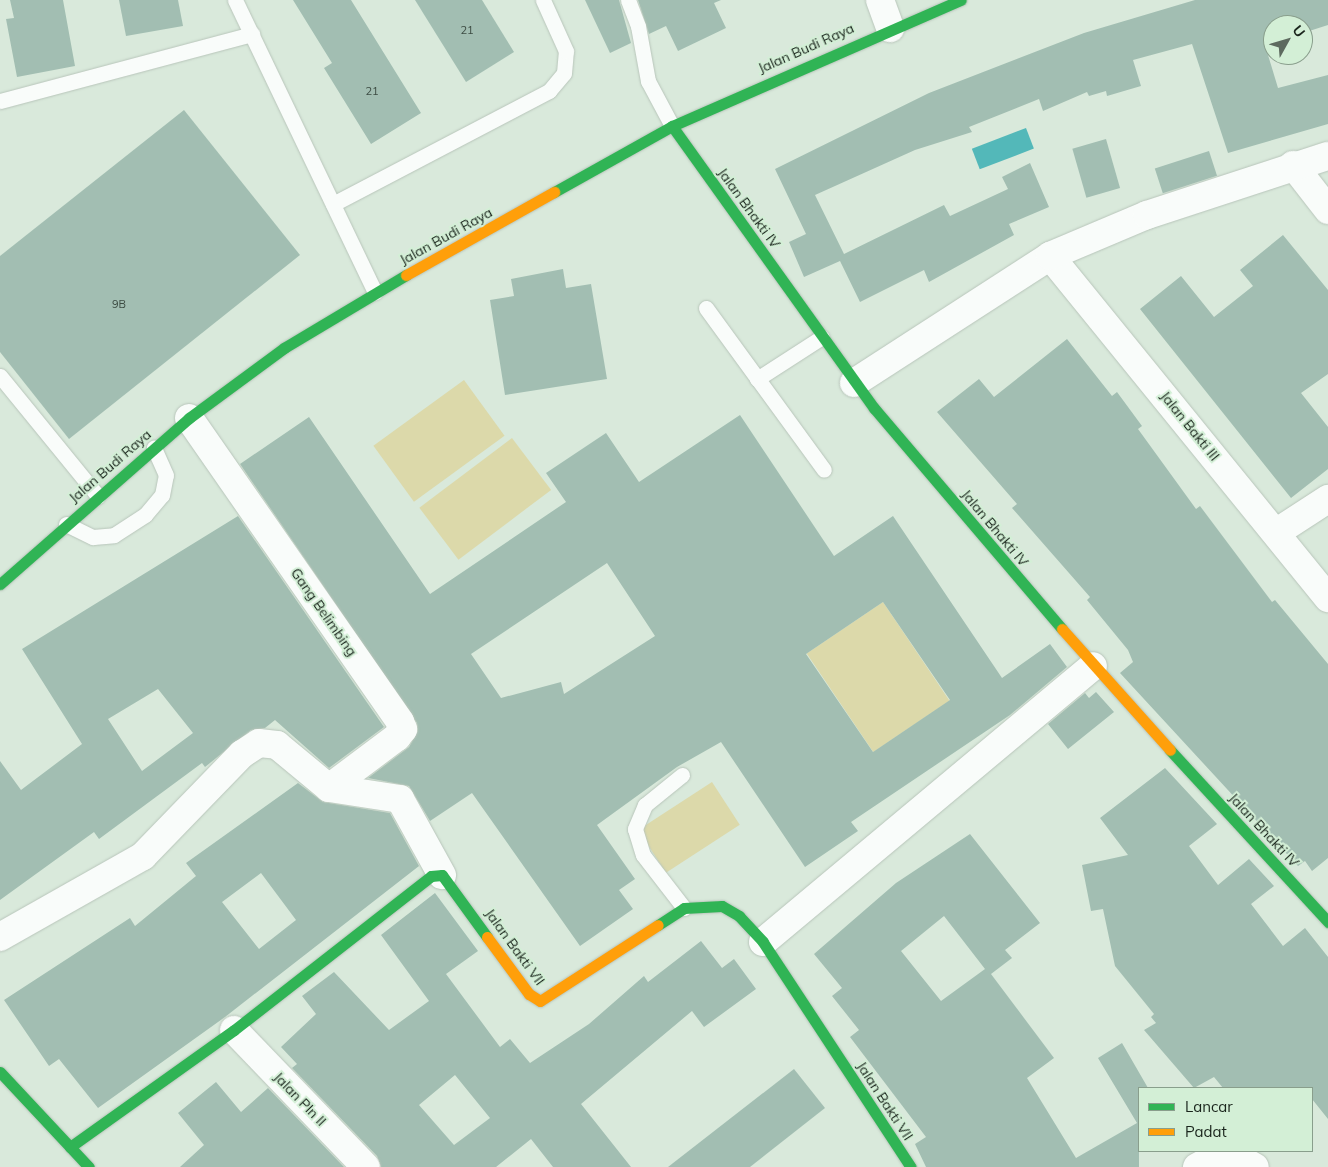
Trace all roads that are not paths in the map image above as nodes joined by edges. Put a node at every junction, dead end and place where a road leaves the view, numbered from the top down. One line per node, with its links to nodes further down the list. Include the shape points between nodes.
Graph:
1 (235, 0): 7 (lane)
2 (543, 0): 12 (lane, via 566,51 564,73 550,91)
3 (628, 0): 9 (lane, via 638,26 648,81)
4 (880, 0): 6 (street)
5 (961, 0): 6 (street, Jalan Budi Raya)
6 (890, 28): 9 (street, Jalan Budi Raya)
7 (252, 34): 8 (lane); 12 (lane)
8 (0, 101)
9 (672, 126): 15 (street, Jalan Budi Raya); 17 (street, Jalan Bhakti IV)
10 (1328, 156): 11 (street)
11 (1293, 165): 13 (street); 14 (street, via 1147,215)
12 (333, 204): 15 (lane)
13 (1328, 210)
14 (1050, 256): 20 (street); 27 (street, Jalan Bakti III)
15 (375, 292): 21 (street, Jalan Budi Raya, via 284,348)
16 (706, 308): 19 (lane)
17 (822, 337): 19 (lane); 20 (street, Jalan Bhakti IV)
18 (0, 376): 24 (lane)
19 (757, 378): 23 (lane)
20 (854, 383): 30 (street, Jalan Bhakti IV)
21 (189, 418): 22 (street, Jalan Budi Raya); 32 (street, Gang Belimbing, via 403,729 397,737)
22 (154, 448): 24 (street, Jalan Budi Raya); 26 (lane, via 166,475 162,494 144,515 114,535 93,537)
23 (824, 470)
24 (98, 496): 26 (street, Jalan Budi Raya)
25 (1328, 499): 27 (street)
26 (66, 524): 28 (street, Jalan Budi Raya)
27 (1278, 532): 29 (street, Jalan Bakti III)
28 (0, 584)
29 (1328, 598)
30 (1093, 666): 35 (street, Jalan Bhakti IV); 37 (street)
31 (682, 775): 34 (lane, via 645,805 635,829 643,855)
32 (329, 788): 33 (street, via 400,799); 36 (street, via 277,745 259,743 242,754 142,856)
33 (442, 875): 34 (street, Jalan Bakti VII, via 529,994 540,1001); 38 (street, via 431,876)
34 (684, 908): 37 (street, Jalan Bakti VII, via 722,906 739,916)
35 (1328, 922)
36 (0, 937)
37 (763, 942): 45 (street, Jalan Bakti VII)
38 (234, 1030): 40 (street); 44 (street, Jalan Pln II)
39 (0, 1072): 40 (street)
40 (70, 1147): 43 (street)
41 (1225, 1152): 46 (street)
42 (1229, 1152): 47 (street)
43 (89, 1167)
44 (366, 1167)
45 (911, 1167)
46 (1197, 1167)
47 (1255, 1167)

